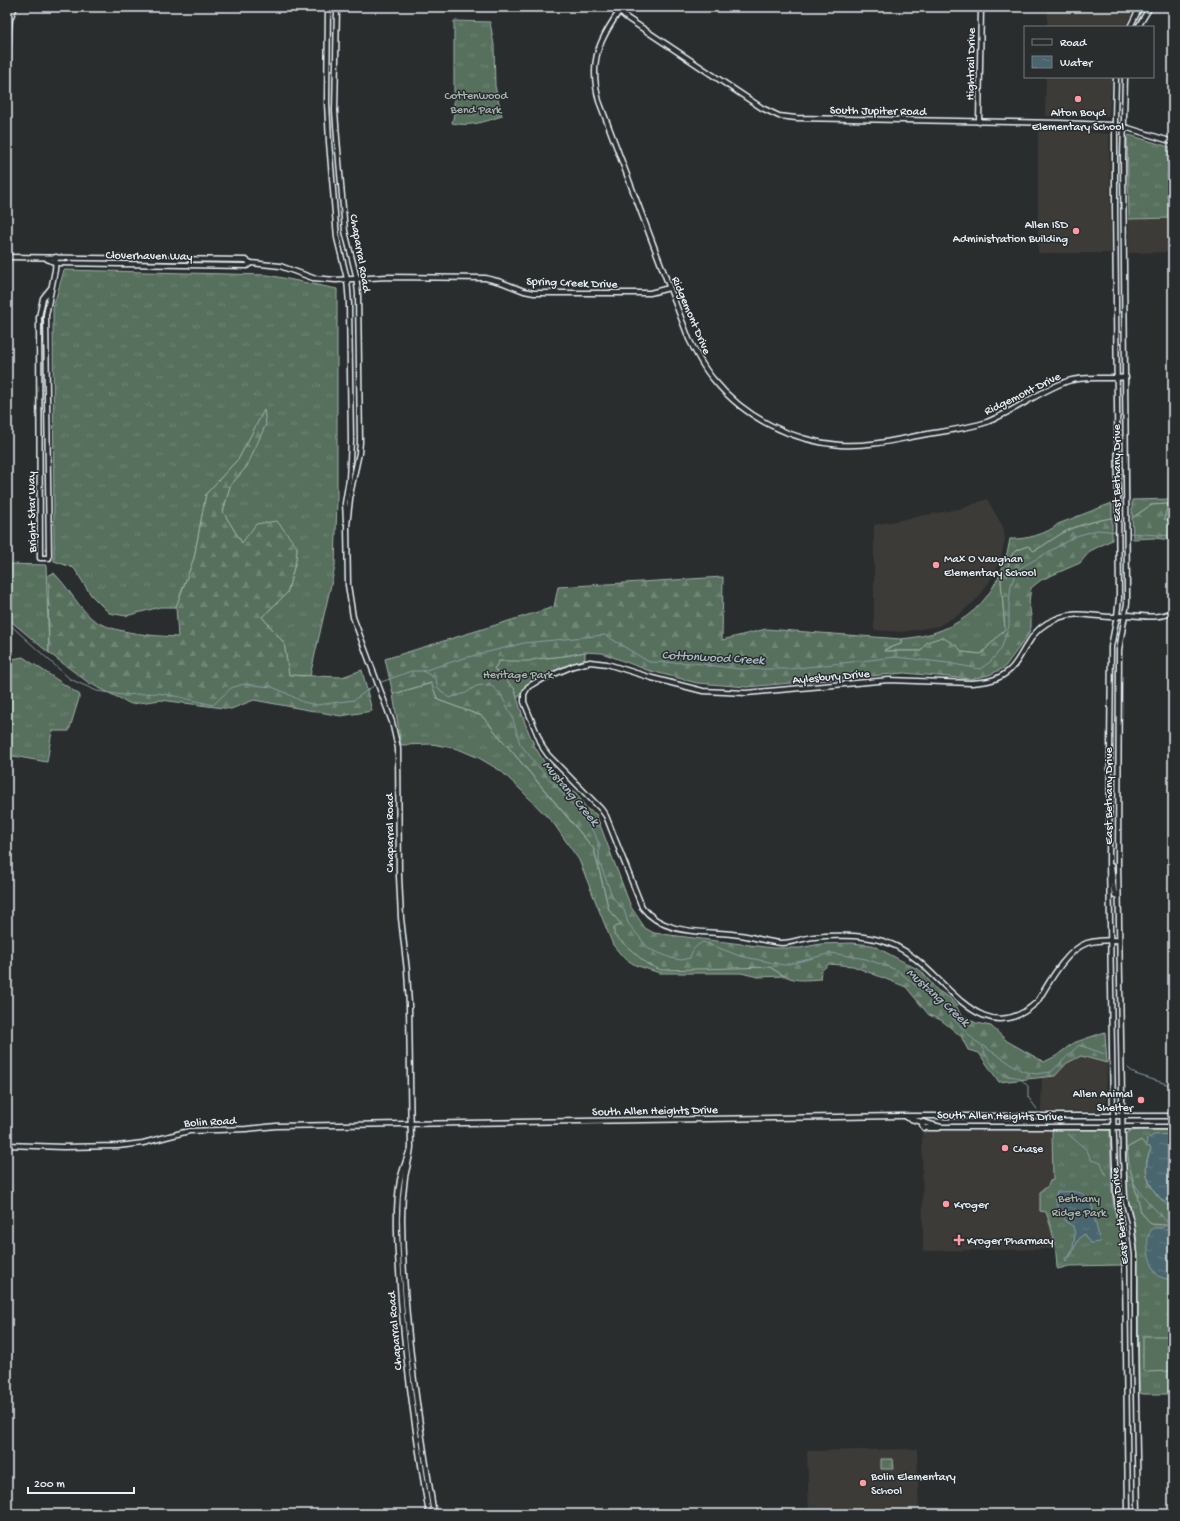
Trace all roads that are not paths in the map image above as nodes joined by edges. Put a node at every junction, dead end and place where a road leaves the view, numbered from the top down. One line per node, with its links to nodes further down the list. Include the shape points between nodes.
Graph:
1 (15, 7): 14 (main road, via 9,30)
2 (328, 7): 19 (main road, Chaparral Road, via 327,103)
3 (337, 7): 20 (main road, Chaparral Road, via 335,111)
4 (614, 7): 9 (main road, South Jupiter Road)
5 (622, 7): 9 (main road, Ridgemont Drive)
6 (981, 7): 15 (main road, Hightrail Drive)
7 (1140, 7): 10 (main road)
8 (1150, 7): 11 (main road)
9 (619, 11): 15 (main road, South Jupiter Road, via 756,104 779,116); 33 (main road, Ridgemont Drive, via 597,52 594,72 596,89)
10 (1130, 26)
11 (1139, 26)
12 (1116, 78): 16 (main road, East Bethany Drive)
13 (1125, 78): 17 (main road, East Bethany Drive)
14 (7, 116)
15 (979, 122): 16 (main road, South Jupiter Road)
16 (1115, 126): 17 (main road, South Jupiter Road); 21 (main road, East Bethany Drive)
17 (1123, 127): 18 (main road, South Jupiter Road); 22 (main road, East Bethany Drive)
18 (1173, 142)
19 (332, 188): 20 (main road); 30 (main road, Chaparral Road, via 337,242)
20 (342, 188): 28 (main road, Chaparral Road, via 346,239)
21 (1115, 205): 22 (main road); 31 (main road, East Bethany Drive)
22 (1124, 205): 29 (main road, East Bethany Drive)
23 (7, 257): 25 (main road, Cloverhaven Way)
24 (56, 257): 25 (main road, Cloverhaven Way); 26 (main road, Bright Star Way); 27 (main road, Cloverhaven Way, via 246,260)
25 (46, 258): 26 (main road, Cloverhaven Way)
26 (56, 263): 27 (main road, Cloverhaven Way, via 247,266); 32 (main road, Bright Star Way)
27 (251, 263): 30 (main road, Cloverhaven Way, via 280,266 313,278)
28 (356, 278): 30 (main road, Cloverhaven Way); 33 (main road, Spring Creek Drive, via 485,278 534,293 650,293); 40 (main road, Chaparral Road, via 360,442)
29 (1124, 278): 31 (main road); 35 (main road, East Bethany Drive)
30 (347, 279): 40 (main road, Chaparral Road, via 351,441 345,508)
31 (1115, 279): 34 (main road, East Bethany Drive)
32 (51, 288): 32 (main road, Bright Star Way, via 43,298 39,317 40,558 49,558 46,322)
33 (669, 288): 37 (main road, Ridgemont Drive, via 694,350 726,393 752,415 772,426 794,436 824,443 871,443 974,425 995,418 1069,381)
34 (1116, 328): 35 (main road); 37 (main road, East Bethany Drive)
35 (1125, 328): 36 (main road, East Bethany Drive)
36 (1126, 377): 37 (main road, Ridgemont Drive); 38 (main road, East Bethany Drive)
37 (1116, 379): 39 (main road, East Bethany Drive)
38 (1126, 426): 39 (main road); 43 (main road, East Bethany Drive, via 1128,589)
39 (1117, 429): 42 (main road, East Bethany Drive)
40 (347, 526): 59 (main road, Chaparral Road, via 349,599 355,623 396,736 400,918 409,998)
41 (1173, 612): 43 (main road, Aylesbury Drive, via 1156,617)
42 (1117, 616): 43 (main road, Aylesbury Drive); 44 (main road, East Bethany Drive, via 1111,647); 50 (main road, Aylesbury Drive, via 1077,614 1056,618 1035,634 1017,662 1006,673 984,682 889,680 726,693 692,688 607,664 590,662 573,666 536,682 528,687 524,694 524,702 543,748 606,816 642,907 651,917 669,927 742,935 782,943 816,937 866,937 880,940 913,957 972,1011 999,1019 1017,1016 1032,1007 1068,956 1078,948 1092,942)
43 (1125, 616): 45 (main road, East Bethany Drive, via 1119,650)
44 (1110, 712): 45 (main road); 46 (main road, East Bethany Drive)
45 (1118, 712): 47 (main road, East Bethany Drive)
46 (1109, 813): 47 (main road); 48 (main road, East Bethany Drive)
47 (1118, 813): 49 (main road, East Bethany Drive)
48 (1109, 860): 49 (main road, via 1114,892); 50 (main road, East Bethany Drive)
49 (1118, 896): 51 (main road, East Bethany Drive)
50 (1110, 940): 51 (main road); 55 (main road, East Bethany Drive)
51 (1119, 940): 56 (main road, East Bethany Drive)
52 (900, 1116): 53 (main road, South Allen Heights Drive); 58 (main road, South Allen Heights Drive); 59 (main road, South Allen Heights Drive)
53 (954, 1116): 54 (main road, South Allen Heights Drive); 58 (main road, via 927,1119)
54 (1021, 1116): 55 (main road, South Allen Heights Drive); 60 (main road)
55 (1113, 1116): 56 (main road, South Allen Heights Drive); 61 (main road, East Bethany Drive)
56 (1123, 1116): 57 (main road, South Allen Heights Drive); 62 (main road, East Bethany Drive)
57 (1173, 1116)
58 (923, 1122): 60 (main road, South Allen Heights Drive, via 942,1127)
59 (410, 1124): 64 (main road, Bolin Road, via 204,1130 182,1132 143,1143 118,1146); 65 (main road, Chaparral Road)
60 (1021, 1126): 61 (main road, South Allen Heights Drive)
61 (1114, 1127): 62 (main road, South Allen Heights Drive); 66 (main road, East Bethany Drive, via 1116,1194 1124,1240)
62 (1123, 1127): 63 (main road, South Allen Heights Drive); 67 (main road, East Bethany Drive, via 1125,1199 1135,1255)
63 (1173, 1127)
64 (7, 1145)
65 (411, 1147): 68 (main road, Chaparral Road, via 398,1191 399,1256 406,1361); 69 (main road, Chaparral Road, via 402,1195 406,1298 417,1410)
66 (1125, 1317): 67 (main road); 70 (main road, East Bethany Drive)
67 (1135, 1318): 71 (main road, East Bethany Drive)
68 (429, 1514)
69 (434, 1514)
70 (1128, 1514)
71 (1138, 1514)

